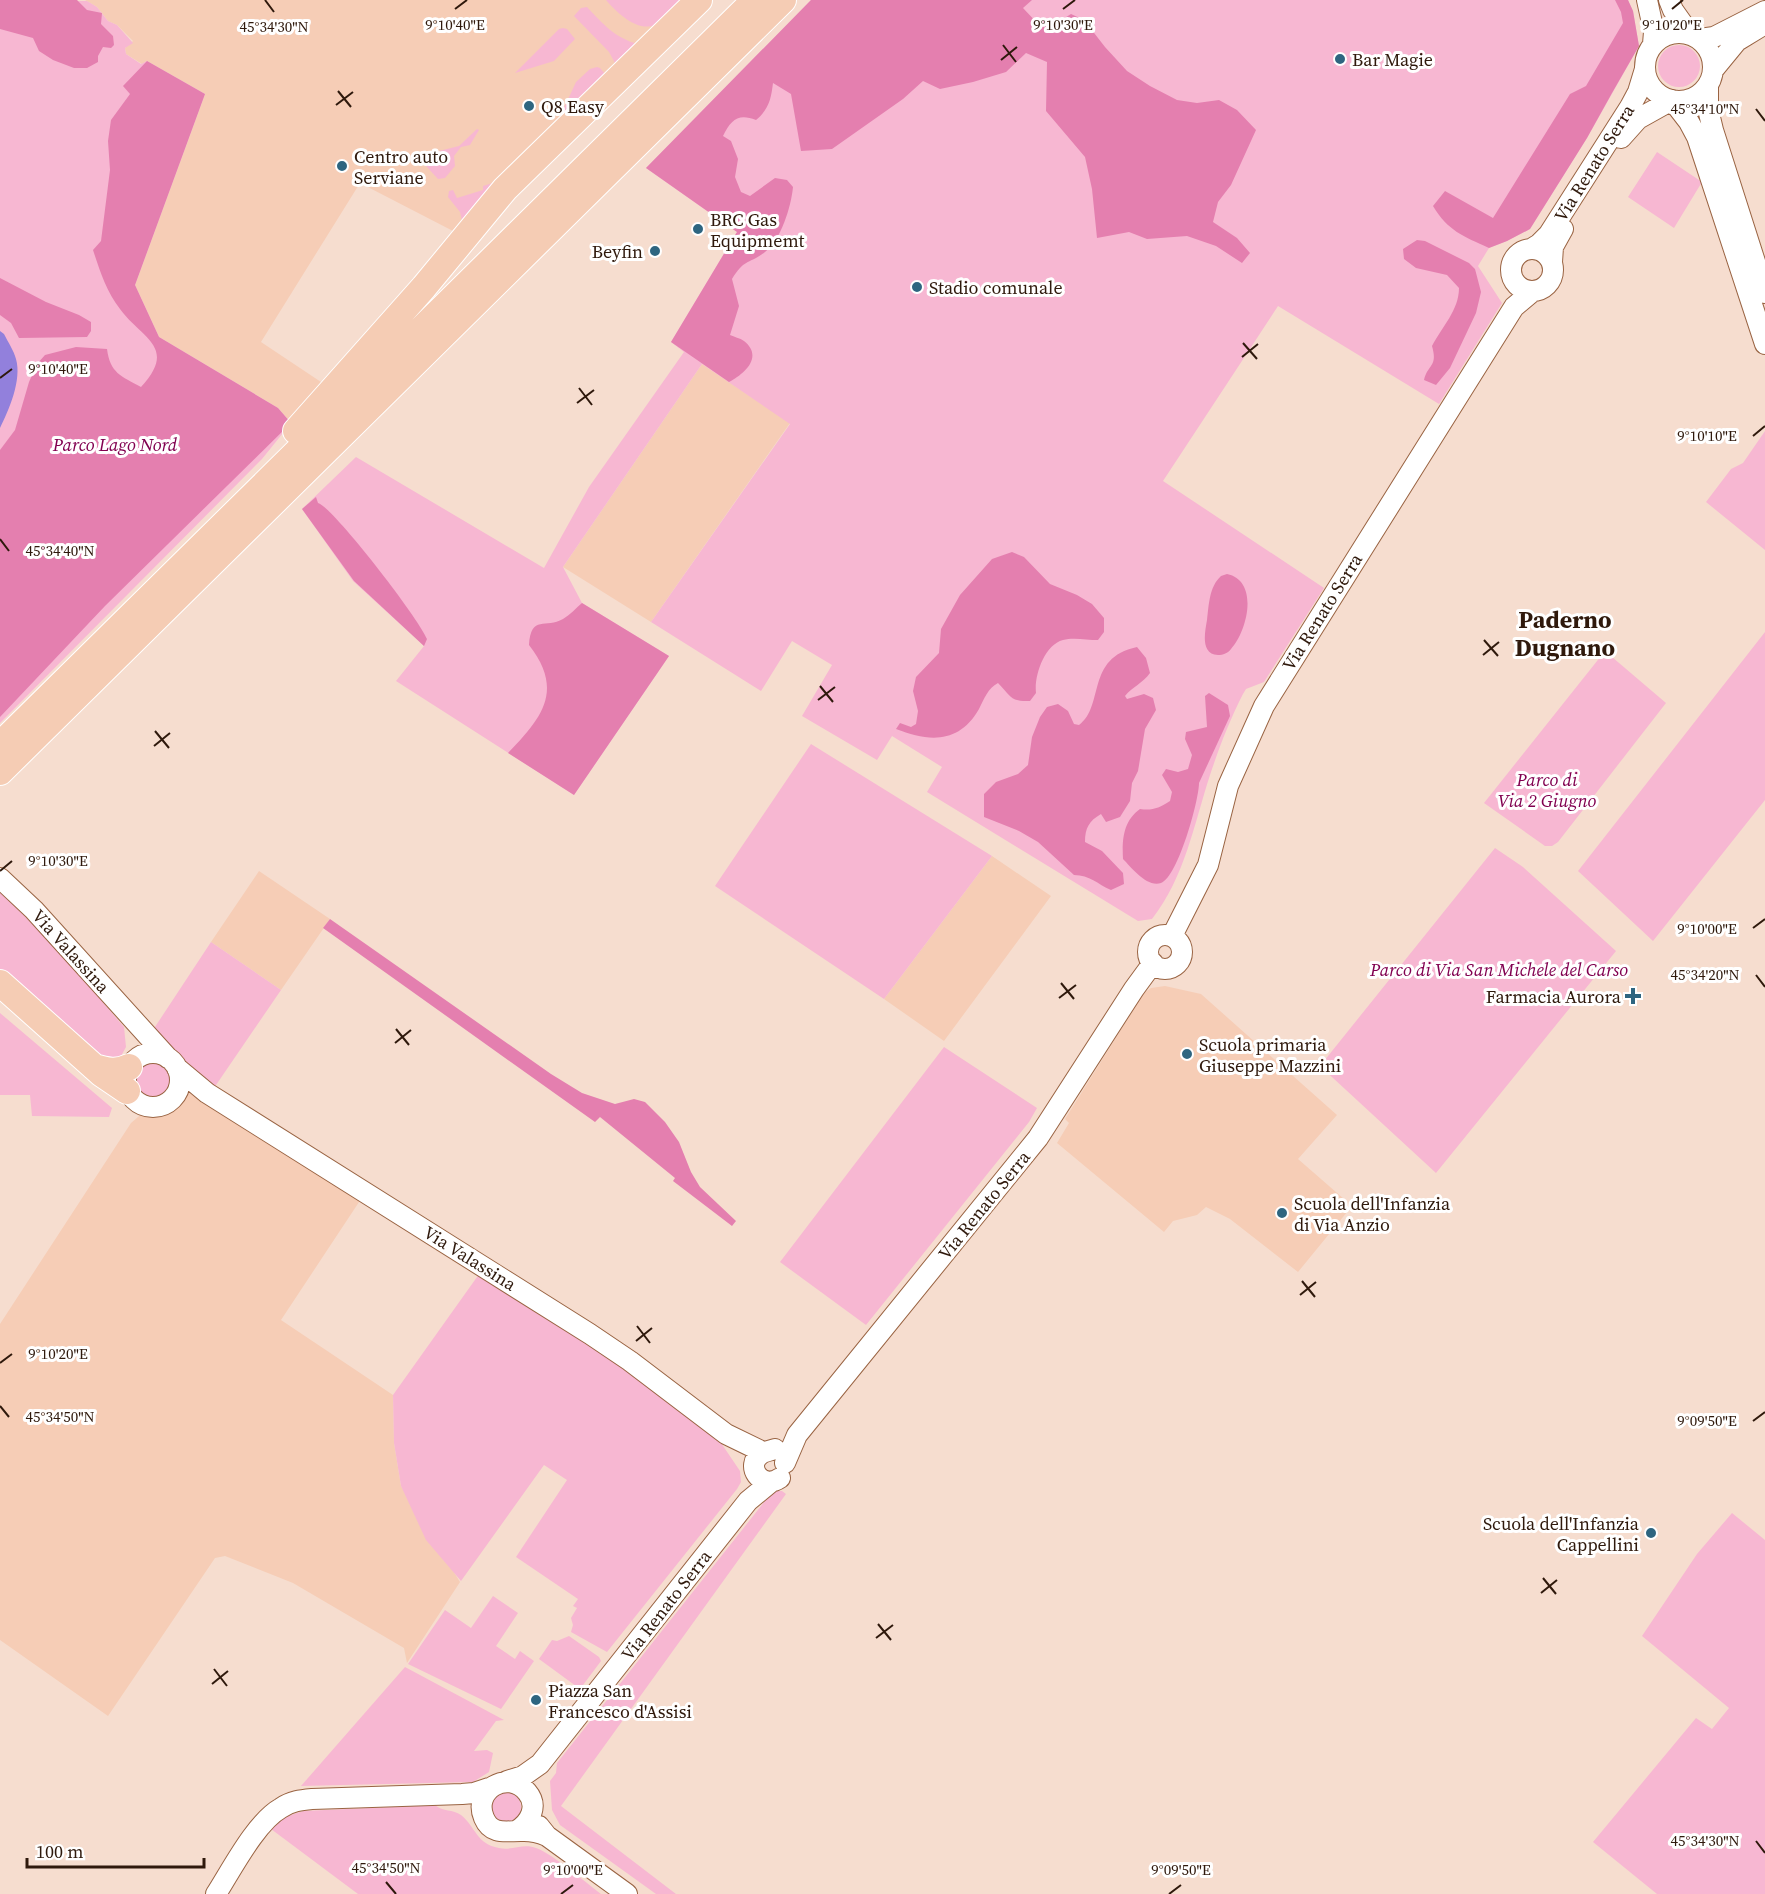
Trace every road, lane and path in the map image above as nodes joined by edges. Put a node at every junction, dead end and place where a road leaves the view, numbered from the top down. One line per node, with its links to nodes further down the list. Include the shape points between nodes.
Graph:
1 (699, 0): 20 (highway, via 505,189 307,419 235,498 106,627)
2 (755, 0): 20 (highway)
3 (783, 0): 22 (highway)
4 (1647, 0): 9 (street)
5 (1669, 0): 8 (street)
6 (1765, 11): 8 (street, via 1714,37)
7 (1765, 26): 11 (street, via 1737,41)
8 (1695, 36): 9 (street, via 1679,32); 11 (street, via 1710,51)
9 (1653, 44): 10 (street)
10 (1645, 69): 12 (street, via 1655,91); 13 (street, Via Renato Serra, via 1630,107 1544,240)
11 (1711, 77): 12 (street, via 1695,98); 17 (street, via 1708,109 1713,130)
12 (1672, 100): 14 (street, Via Renato Serra, via 1626,130 1557,239); 19 (street, via 1697,137)
13 (1531, 249): 14 (street, via 1543,252); 15 (street, via 1520,253 1513,262)
14 (1552, 262): 16 (street, via 1550,281)
15 (1515, 282): 16 (street); 18 (street, Via Renato Serra)
16 (1533, 291): 18 (street, Via Renato Serra)
17 (1765, 293)
18 (1514, 307): 30 (street, Via Renato Serra, via 1264,706 1228,786 1208,865 1172,936 1181,945 1180,960 1166,969 1153,963 1038,1138 797,1435)
19 (1765, 344)
20 (98, 649): 21 (highway)
21 (0, 745)
22 (0, 772)
23 (0, 878): 25 (street, Via Valassina)
24 (0, 983): 27 (highway, via 94,1067)
25 (140, 1027): 26 (street, Via Valassina); 27 (street, via 142,1046)
26 (172, 1063): 27 (street, via 155,1054); 28 (street, Via Valassina); 29 (street, via 180,1084)
27 (131, 1072): 29 (street, via 138,1103 162,1104)
28 (207, 1093): 29 (street, via 191,1089); 30 (street, Via Valassina, via 590,1334)
29 (175, 1094)
30 (766, 1465): 31 (street, Via Renato Serra, via 748,1501)
31 (540, 1764): 32 (street, Via Renato Serra, via 523,1776); 34 (street, Via Renato Serra, via 532,1783)
32 (498, 1785): 33 (street, Via Renato Serra, via 474,1793); 34 (street, via 522,1788); 35 (street, via 482,1798)
33 (449, 1795): 35 (street, Via Renato Serra, via 471,1805); 38 (street, Via Renato Serra, via 312,1798 289,1803 263,1822)
34 (532, 1805): 36 (street, via 527,1823); 37 (street, via 537,1823)
35 (483, 1817): 36 (street, via 497,1831)
36 (516, 1831): 37 (street)
37 (547, 1836): 39 (street)
38 (216, 1894)
39 (627, 1894)

